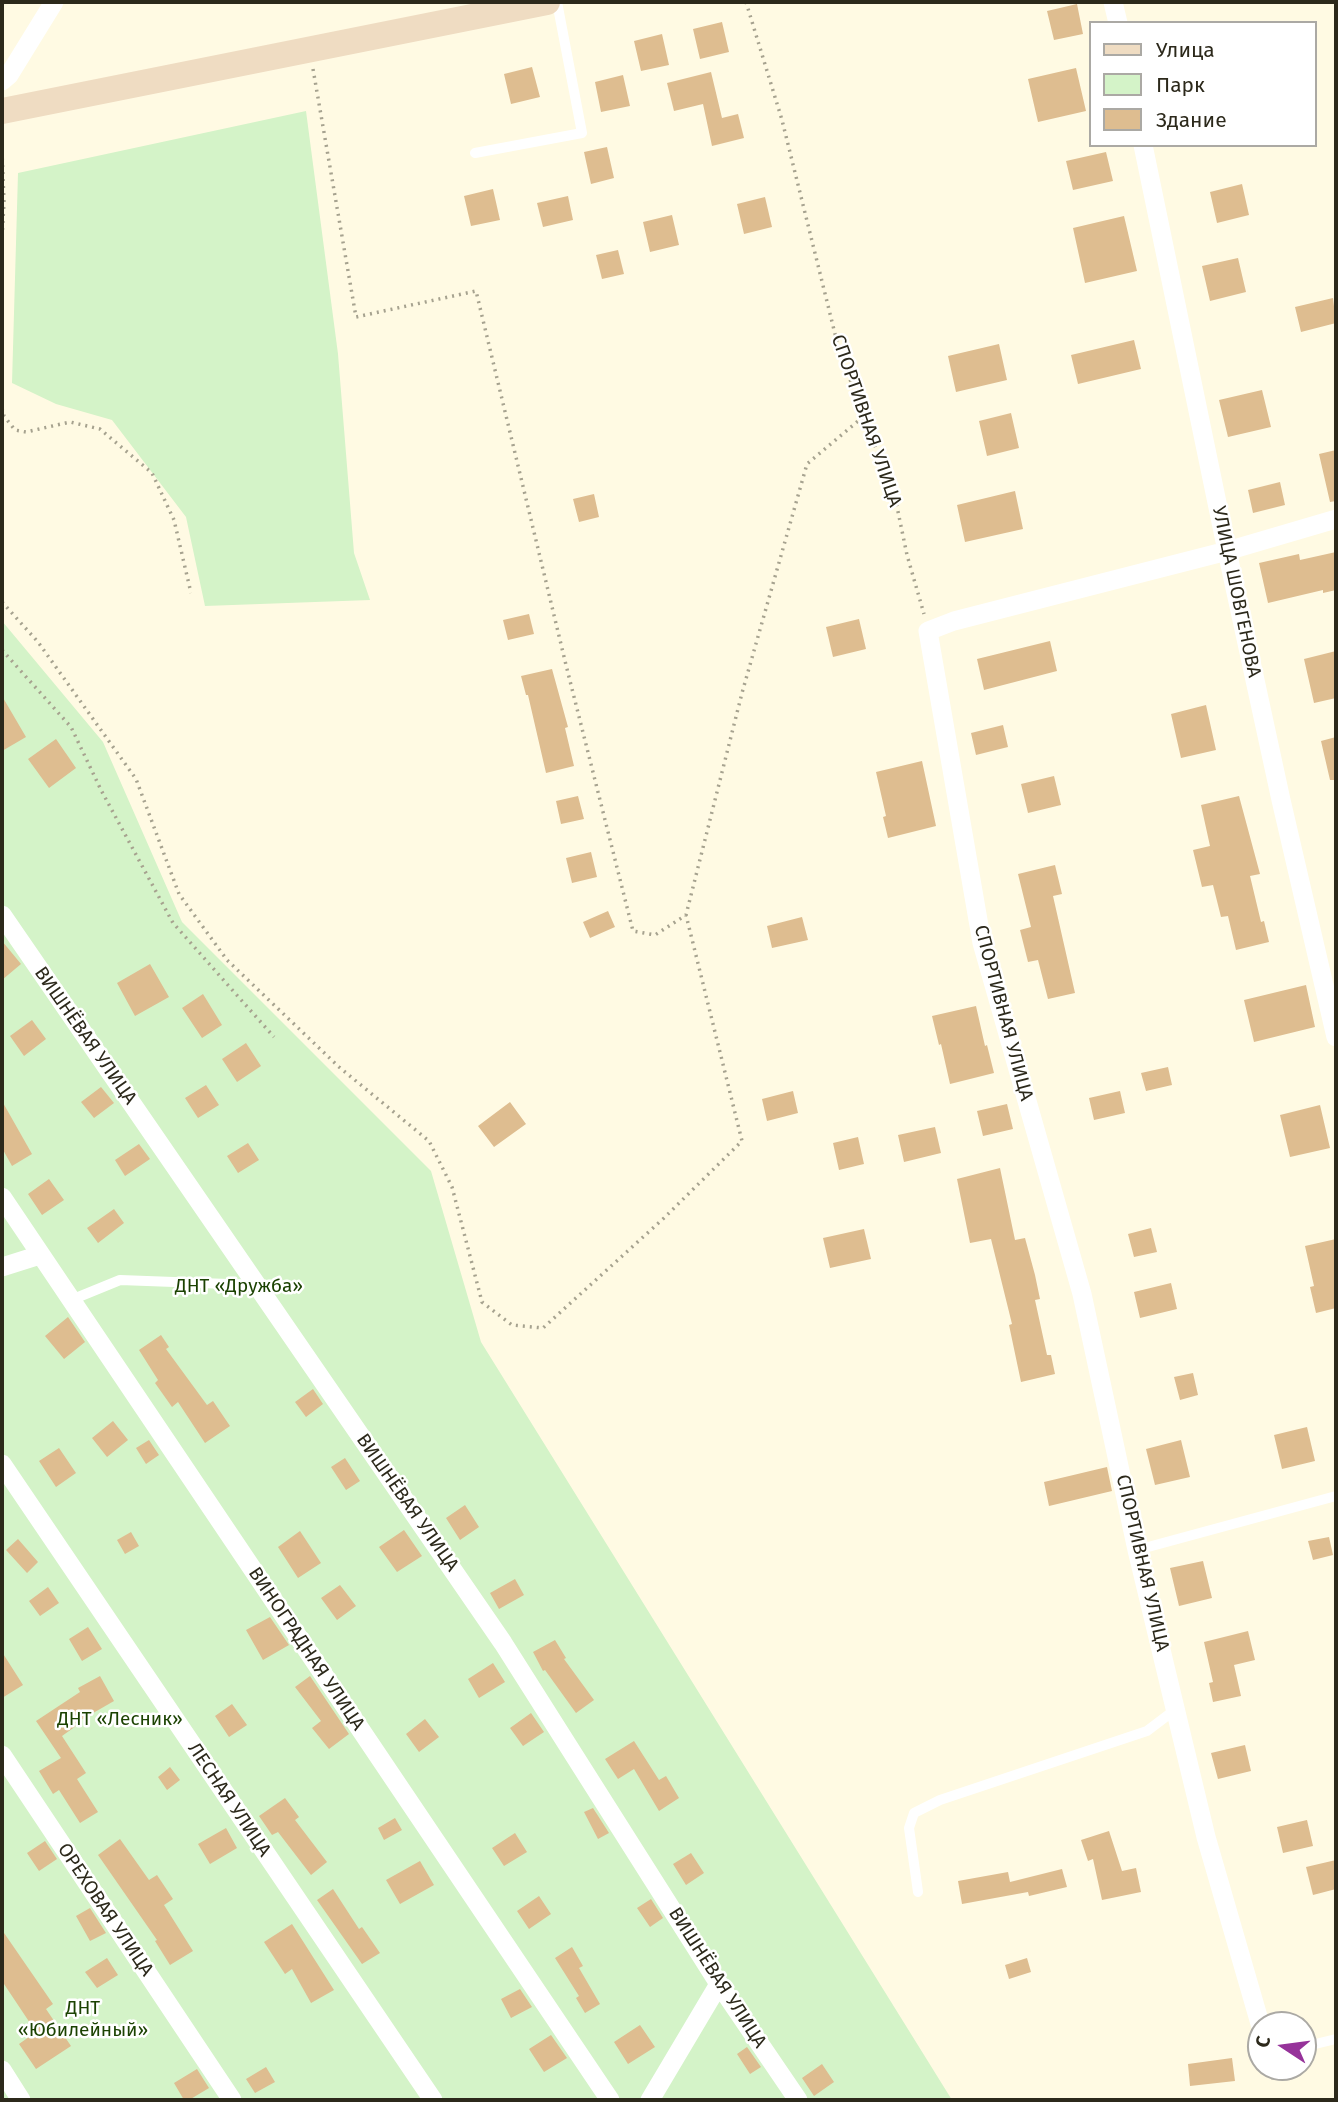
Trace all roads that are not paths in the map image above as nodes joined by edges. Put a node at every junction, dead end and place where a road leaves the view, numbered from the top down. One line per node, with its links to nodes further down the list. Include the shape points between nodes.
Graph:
1 (54, 2): 7 (street)
2 (547, 2): 5 (street)
3 (557, 2): 10 (lane, via 582,133)
4 (1113, 2): 6 (street)
5 (452, 11): 8 (street, via 309,50)
6 (1118, 21)
7 (2, 81)
8 (2, 111)
9 (1143, 147): 12 (street, УЛИЦА ШОВГЕНОВА)
10 (475, 153)
11 (1336, 519): 12 (street)
12 (1227, 551): 14 (street, УЛИЦА ШОВГЕНОВА); 22 (street, СПОРТИВНАЯ УЛИЦА, via 928,631 982,943 1082,1294)
13 (2, 915): 18 (street, ВИШНЁВАЯ УЛИЦА)
14 (1336, 1037)
15 (2, 1197): 16 (street, ВИНОГРАДНАЯ УЛИЦА)
16 (40, 1255): 17 (street); 19 (street, ВИНОГРАДНАЯ УЛИЦА)
17 (2, 1268)
18 (256, 1285): 19 (lane, via 120,1280); 26 (street, ВИШНЁВАЯ УЛИЦА, via 503,1643)
19 (71, 1300): 34 (street, ВИНОГРАДНАЯ УЛИЦА)
20 (2, 1464): 33 (street, ЛЕСНАЯ УЛИЦА)
21 (1336, 1496): 22 (lane)
22 (1138, 1550): 23 (street, СПОРТИВНАЯ УЛИЦА)
23 (1177, 1708): 25 (lane, via 1147,1731 940,1800 914,1813 909,1828); 27 (street, СПОРТИВНАЯ УЛИЦА, via 1206,1837)
24 (2, 1755): 32 (street, ОРЕХОВАЯ УЛИЦА)
25 (918, 1892)
26 (719, 1984): 35 (street); 36 (street, ВИШНЁВАЯ УЛИЦА)
27 (1256, 2011)
28 (1336, 2039): 29 (lane)
29 (1317, 2044)
30 (2, 2070): 31 (street)
31 (21, 2100)
32 (232, 2100)
33 (433, 2100)
34 (610, 2100)
35 (650, 2100)
36 (798, 2100)

